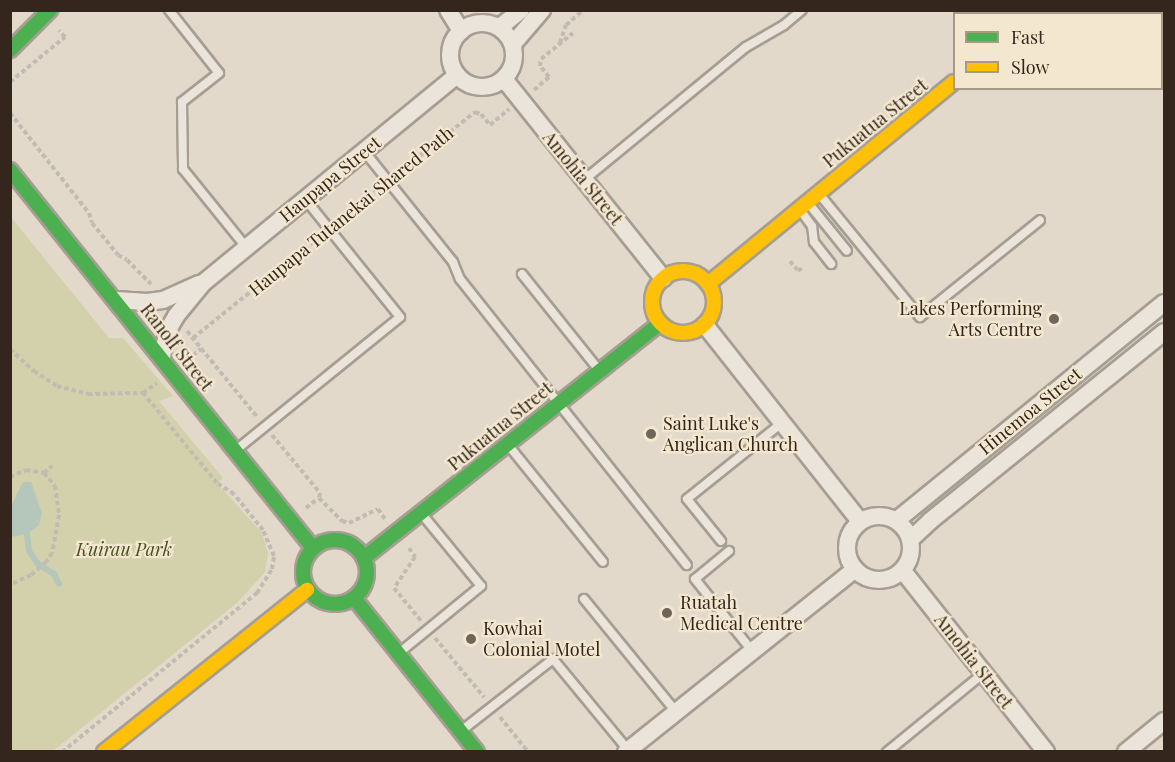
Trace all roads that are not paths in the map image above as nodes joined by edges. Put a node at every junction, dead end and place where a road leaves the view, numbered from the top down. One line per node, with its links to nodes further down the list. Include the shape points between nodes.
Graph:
1 (169, 10): 20 (lane, via 219,73 182,102 183,169)
2 (448, 10): 8 (street)
3 (521, 10): 7 (street)
4 (542, 10): 9 (street)
5 (802, 10): 16 (lane, via 746,47)
6 (51, 17): 10 (main road)
7 (500, 27): 8 (street, via 480,23); 9 (street)
8 (461, 31): 11 (street, via 450,57)
9 (513, 44): 12 (street, via 511,69)
10 (10, 50)
11 (457, 75): 12 (street, via 480,87); 14 (street, Haupapa Street)
12 (504, 79): 16 (street, Amohia Street)
13 (953, 83): 18 (main road, Pukuatua Street)
14 (364, 151): 17 (street, Haupapa Street); 35 (lane)
15 (10, 170): 27 (main road, Ranolf Street)
16 (584, 180): 24 (street, Amohia Street)
17 (305, 199): 20 (street, Haupapa Street); 39 (lane, via 400,317)
18 (808, 201): 19 (lane, via 920,317); 21 (lane); 22 (lane, via 814,242); 26 (main road, Pukuatua Street)
19 (1040, 220)
20 (246, 247): 25 (street, Haupapa Street)
21 (846, 251)
22 (831, 264)
23 (522, 274): 33 (lane)
24 (663, 278): 26 (main road, via 682,271 692,272); 29 (main road, via 652,300)
25 (203, 283): 27 (street, Haupapa Street, via 163,300); 32 (street, Haupapa Street, via 168,330)
26 (708, 284): 30 (main road, via 714,304)
27 (117, 300): 32 (main road, Ranolf Street)
28 (1164, 303): 34 (street, Hinemoa Street)
29 (660, 322): 30 (main road, via 677,333 696,331); 33 (main road, Pukuatua Street)
30 (705, 325): 37 (street)
31 (1164, 332): 36 (street, Hinemoa Street)
32 (162, 356): 39 (main road, Ranolf Street)
33 (599, 371): 35 (main road, Pukuatua Street)
34 (1061, 385): 36 (lane); 41 (street, Hinemoa Street)
35 (558, 403): 38 (main road, Pukuatua Street); 49 (lane)
36 (1075, 403): 43 (street, Hinemoa Street)
37 (782, 423): 42 (street); 44 (lane, via 687,499)
38 (507, 444): 40 (main road, Pukuatua Street); 48 (lane)
39 (236, 450): 45 (main road, Ranolf Street)
40 (421, 512): 47 (main road, Pukuatua Street); 56 (lane, via 481,586)
41 (897, 520): 42 (street, via 877,515); 43 (street)
42 (860, 521): 50 (street, via 847,545 847,555)
43 (911, 539): 51 (street, via 909,561)
44 (720, 541)
45 (313, 548): 47 (main road, via 339,540); 52 (main road, via 303,568)
46 (729, 550): 55 (lane, via 694,579)
47 (364, 558): 53 (main road, via 366,580)
48 (603, 562)
49 (687, 565)
50 (855, 569): 51 (street, via 869,579 883,580); 55 (street)
51 (903, 570): 57 (street, Amohia Street)
52 (307, 590): 53 (main road, via 330,604); 62 (main road)
53 (354, 598): 56 (main road)
54 (584, 599): 58 (lane)
55 (752, 651): 58 (street)
56 (398, 653): 60 (main road)
57 (984, 673): 64 (lane); 65 (street, Amohia Street)
58 (676, 712): 61 (street)
59 (1164, 721): 66 (street)
60 (461, 731): 61 (lane, via 553,659); 63 (main road)
61 (630, 750)
62 (104, 752)
63 (477, 752)
64 (887, 752)
65 (1046, 752)
66 (1126, 752)

